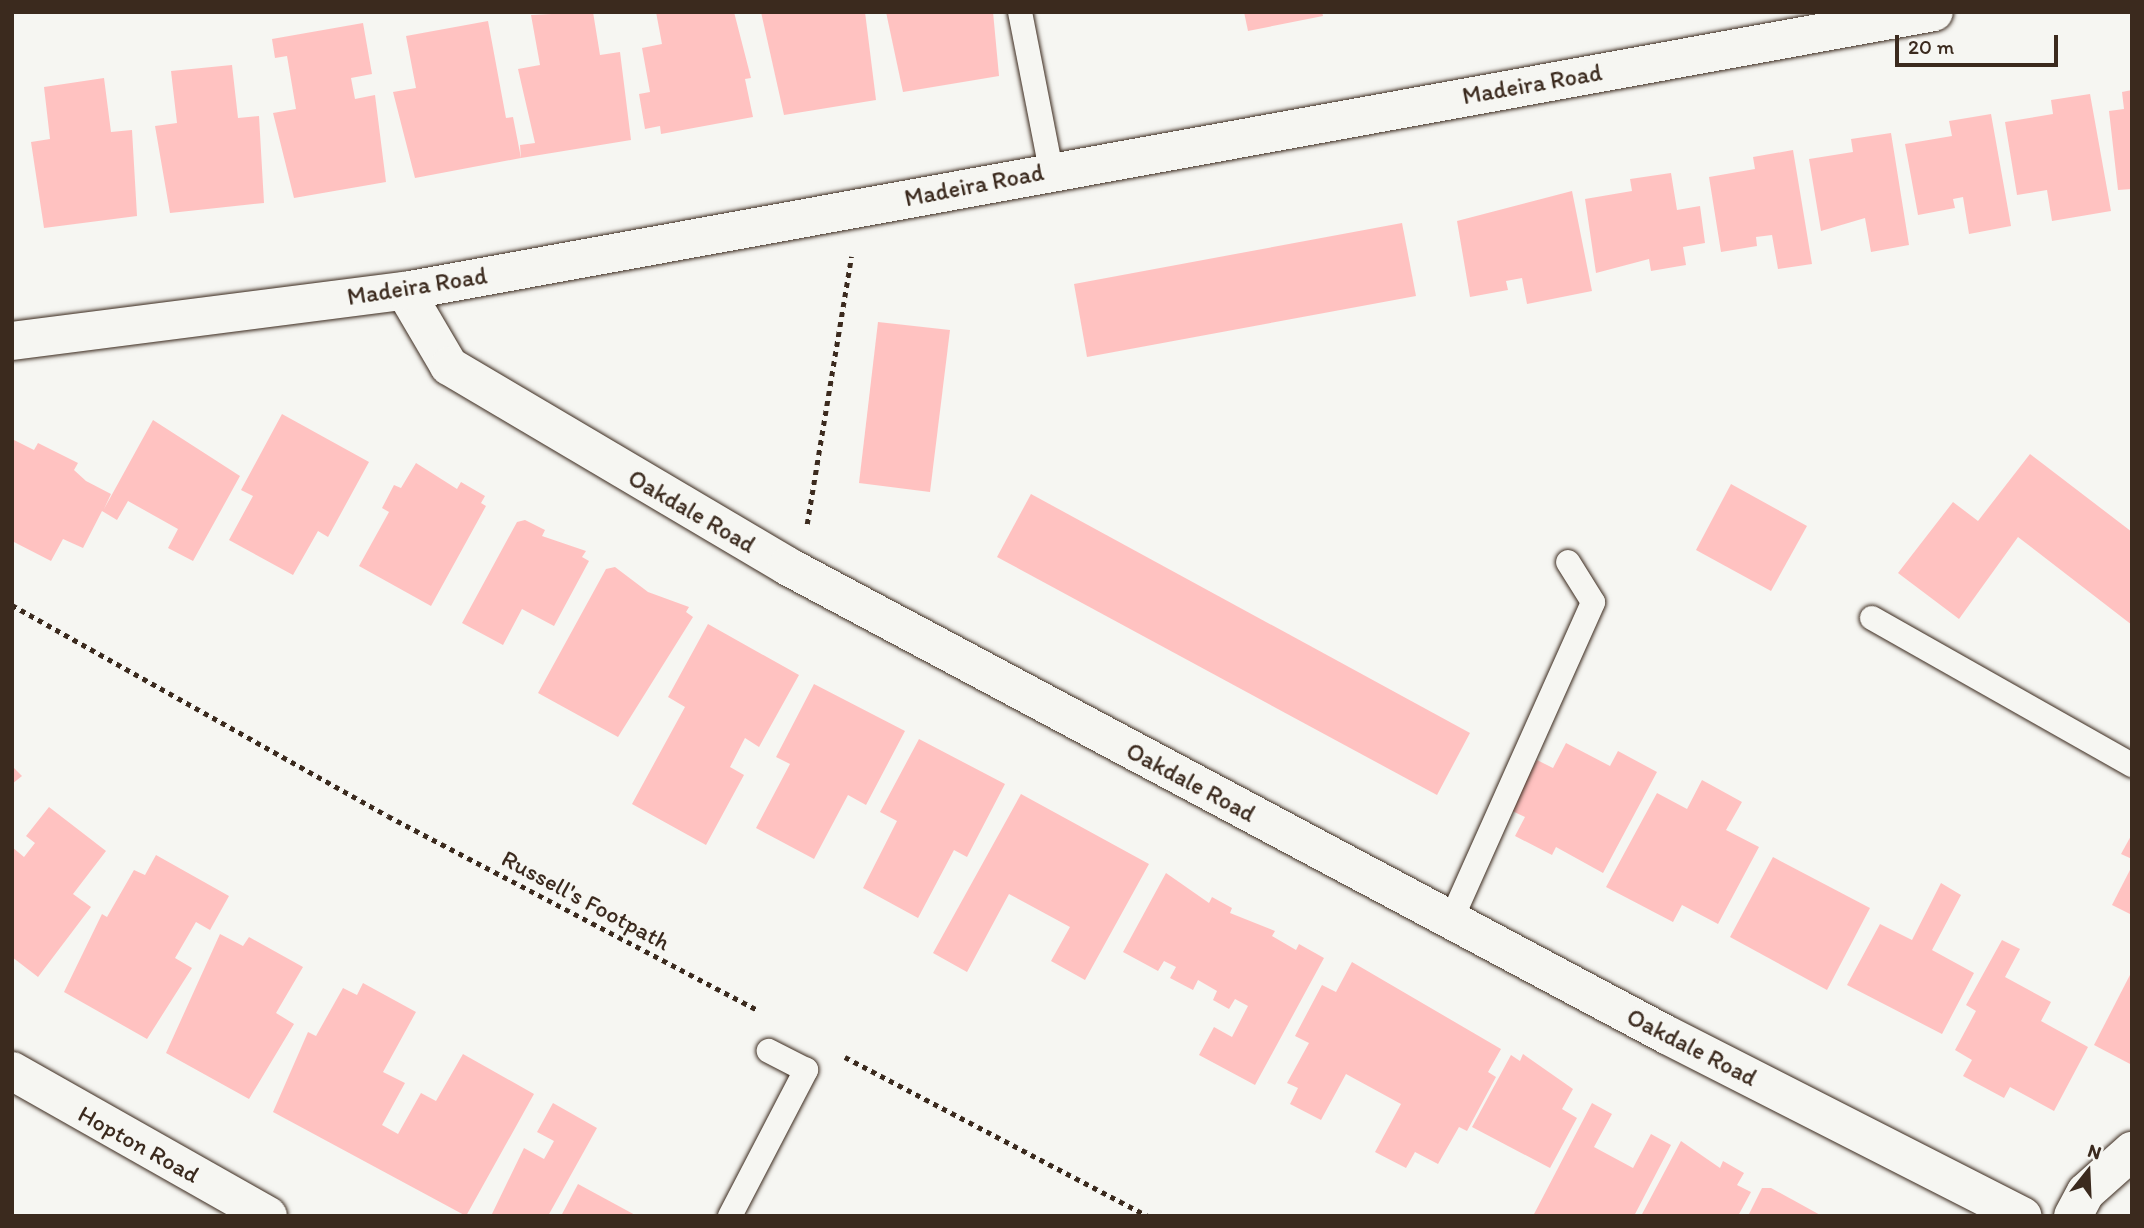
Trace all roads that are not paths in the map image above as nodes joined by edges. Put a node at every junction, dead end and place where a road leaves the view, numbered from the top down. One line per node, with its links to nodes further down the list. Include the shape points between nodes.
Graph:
1 (1020, 12): 3 (lane)
2 (1934, 12): 3 (street, Madeira Road)
3 (1051, 170): 4 (street, Madeira Road)
4 (405, 291): 5 (street, Madeira Road); 9 (street, Oakdale Road, via 449,366 786,566)
5 (12, 341)
6 (1568, 562): 9 (lane, via 1593,603)
7 (1872, 618): 8 (lane)
8 (2132, 765)
9 (1451, 920): 13 (street, Oakdale Road)
10 (769, 1051): 15 (lane, via 806,1070)
11 (12, 1071): 14 (street, Hopton Road)
12 (2132, 1151): 16 (street, via 2086,1192)
13 (1999, 1210)
14 (268, 1216)
15 (730, 1216)
16 (2073, 1216)

